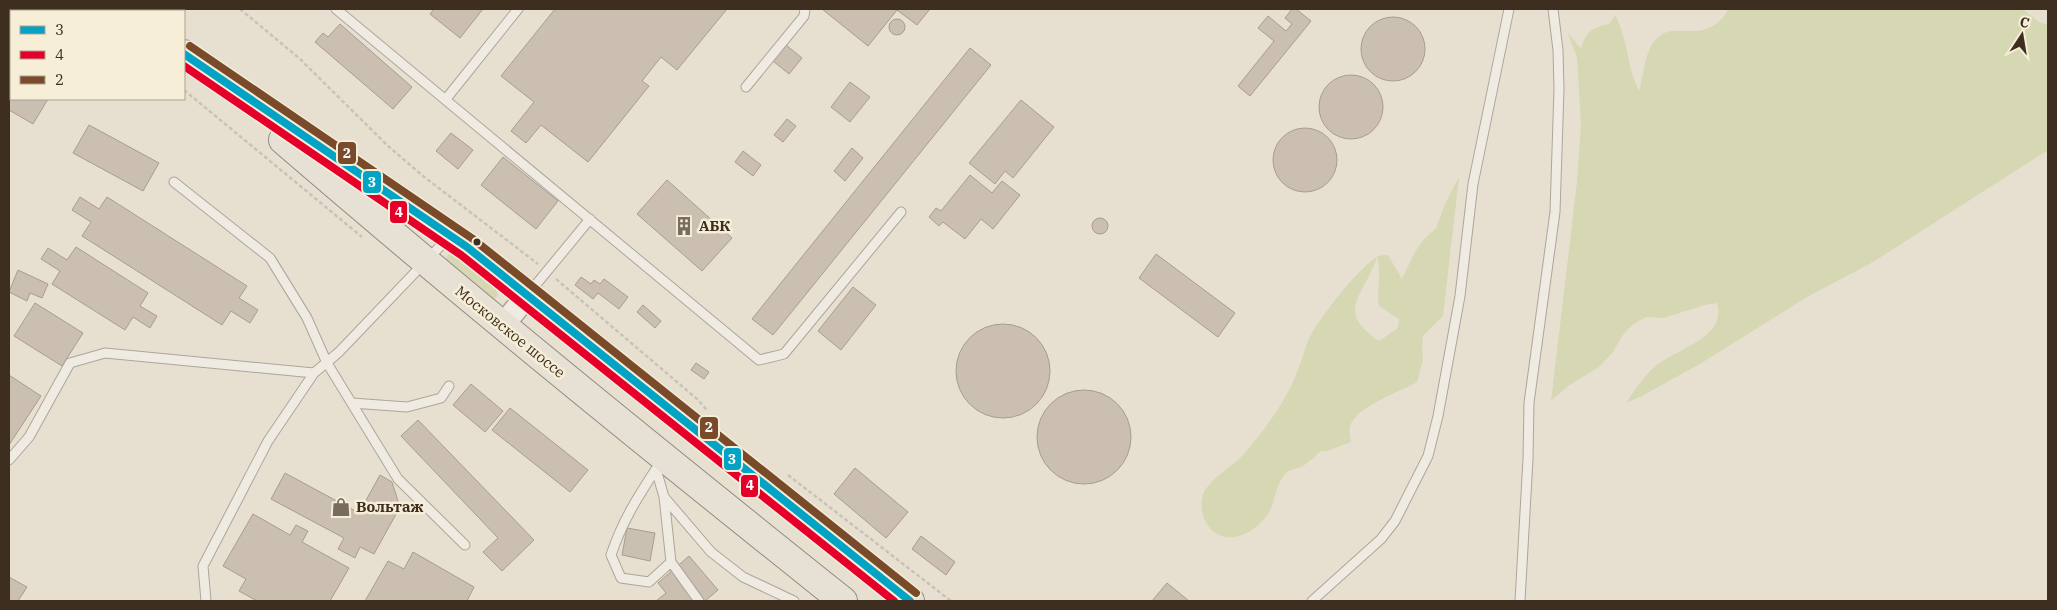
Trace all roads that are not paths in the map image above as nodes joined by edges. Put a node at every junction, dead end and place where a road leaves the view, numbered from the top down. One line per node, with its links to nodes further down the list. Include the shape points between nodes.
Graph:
1 (336, 9): 9 (lane)
2 (518, 9): 9 (lane)
3 (805, 9): 8 (lane, via 804,16)
4 (1509, 9): 31 (lane, via 1473,184 1460,296 1428,456 1395,521 1381,539)
5 (1553, 9): 32 (lane, via 1559,89 1555,212 1529,403)
6 (185, 55): 13 (main road, Московское шоссе)
7 (185, 55): 14 (main road, Московское шоссе)
8 (746, 87)
9 (446, 99): 12 (lane)
10 (174, 182): 17 (lane, via 270,258 307,318)
11 (901, 212): 12 (lane, via 784,354 759,360)
12 (590, 219): 15 (lane)
13 (450, 236): 14 (lane); 15 (main road, Московское шоссе)
14 (425, 263): 16 (main road, Московское шоссе); 17 (lane)
15 (527, 296): 16 (street); 30 (main road, Московское шоссе)
16 (502, 326): 22 (main road, Московское шоссе)
17 (327, 362): 18 (lane); 20 (lane)
18 (314, 373): 21 (lane, via 104,353 70,363 29,437); 26 (lane, via 268,441 203,566)
19 (449, 386): 20 (lane, via 441,398 407,408)
20 (352, 403): 24 (lane, via 398,479)
21 (9, 460)
22 (660, 464): 23 (lane); 25 (lane, via 629,510 611,555 621,578 649,582); 29 (main road, Московское шоссе)
23 (664, 497): 25 (lane); 28 (lane, via 711,552 743,576)
24 (465, 545)
25 (671, 562): 27 (lane)
26 (206, 601)
27 (699, 601)
28 (787, 601)
29 (843, 601)
30 (910, 601)
31 (1312, 601)
32 (1520, 601)

